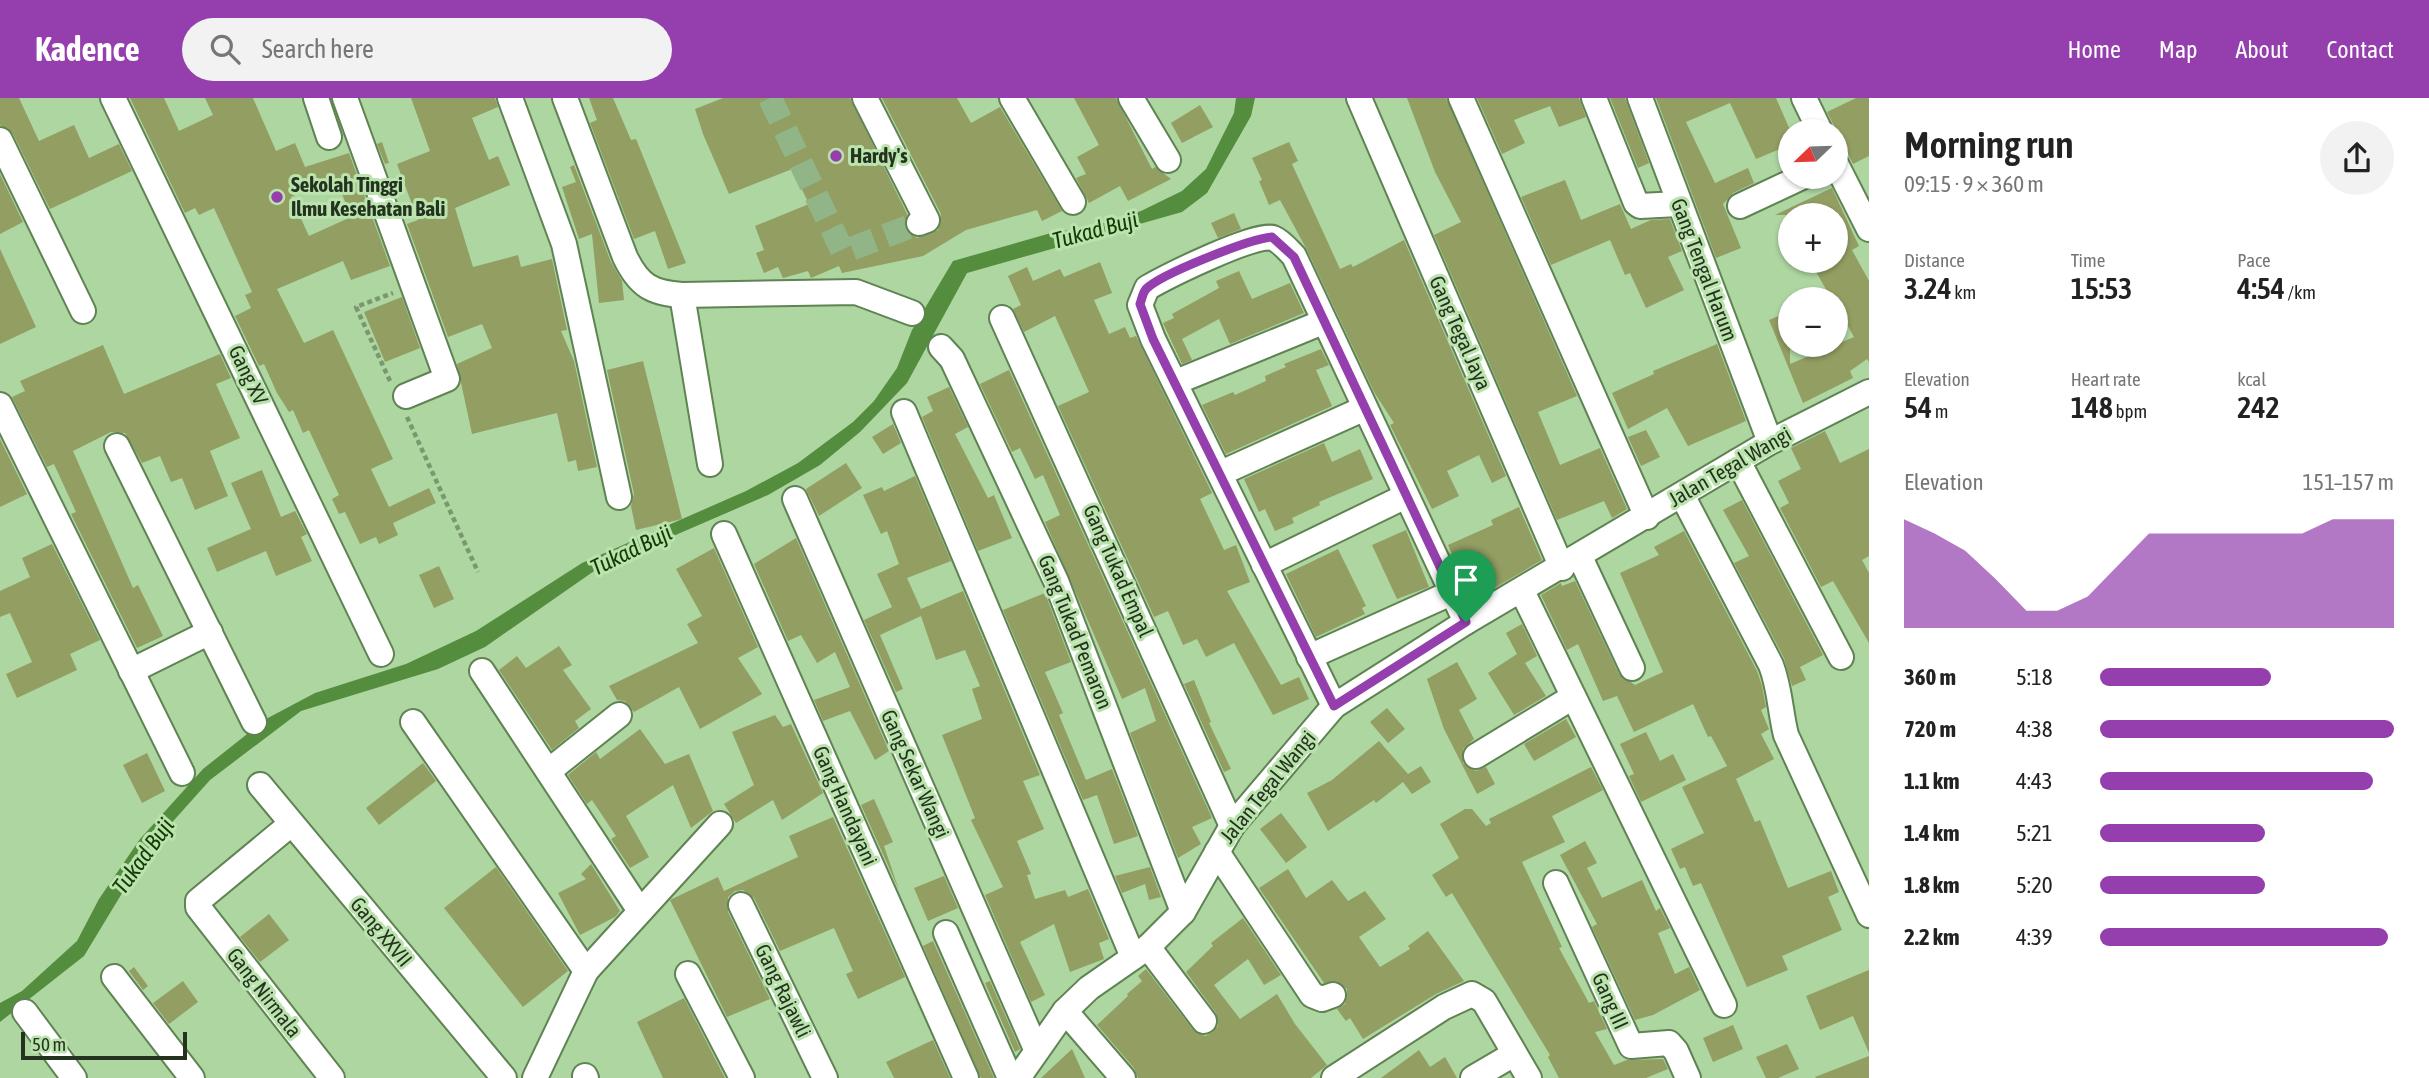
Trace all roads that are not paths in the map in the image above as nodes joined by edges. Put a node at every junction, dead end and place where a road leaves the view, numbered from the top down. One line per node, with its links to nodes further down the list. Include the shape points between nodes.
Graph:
1 (113, 98): 55 (street, Gang XV)
2 (316, 98): 15 (street)
3 (345, 98): 34 (street, via 447,379)
4 (510, 98): 45 (street, via 564,244)
5 (565, 98): 26 (street, via 632,270 656,293)
6 (865, 98): 24 (street, via 927,220)
7 (1013, 98): 21 (street)
8 (1131, 98): 17 (street)
9 (1359, 98): 49 (street, Gang Tegal Jaya)
10 (1461, 98): 47 (street)
11 (1594, 98): 22 (street, via 1636,204)
12 (1640, 98): 22 (street, Gang Tengal Harum)
13 (1804, 98): 14 (street)
14 (1814, 119)
15 (329, 137)
16 (0, 140): 27 (street)
17 (1168, 160)
18 (1848, 179): 20 (street)
19 (1778, 188): 23 (street)
20 (1861, 195): 25 (street)
21 (1073, 202)
22 (1678, 204): 38 (street, Gang Tengal Harum)
23 (1740, 206)
24 (919, 223)
25 (1869, 229)
26 (682, 295): 28 (street, via 856,292); 41 (street)
27 (83, 311)
28 (912, 313)
29 (1002, 318): 72 (street, Gang Tukad Empal)
30 (1324, 322): 32 (street); 32 (street, via 1294,257 1272,237 1220,253 1147,288 1143,295 1140,304 1145,320); 36 (street)
31 (947, 353): 77 (street, Gang Tukad Pemaron, via 1056,581)
32 (1176, 382): 42 (street)
33 (1869, 392): 38 (street, Jalan Tegal Wangi)
34 (406, 396)
35 (0, 405): 59 (street)
36 (1363, 409): 42 (street); 44 (street)
37 (904, 412): 80 (street)
38 (1770, 442): 40 (street, Jalan Tegal Wangi)
39 (117, 446): 54 (street)
40 (1738, 461): 43 (street, Jalan Tegal Wangi); 57 (street)
41 (710, 464)
42 (1221, 473): 50 (street)
43 (1682, 495): 47 (street, Jalan Tegal Wangi); 78 (street, via 1771,665 1781,694 1786,735)
44 (1406, 496): 50 (street); 52 (street)
45 (619, 497)
46 (795, 499): 89 (street, Gang Sekar Wangi)
47 (1647, 517): 49 (street, Jalan Tegal Wangi)
48 (724, 534): 98 (street, Gang Handayani)
49 (1571, 562): 51 (street, Jalan Tegal Wangi); 58 (street, Gang Tegal Jaya)
50 (1264, 565): 56 (street)
51 (1522, 591): 53 (street, Jalan Tegal Wangi); 61 (street)
52 (1451, 593): 53 (street); 56 (street)
53 (1466, 622): 62 (street, Jalan Tegal Wangi)
54 (210, 632): 59 (street); 64 (street)
55 (381, 654)
56 (1309, 657): 62 (street)
57 (1841, 657)
58 (1632, 668)
59 (131, 671): 68 (street)
60 (482, 671): 67 (street)
61 (1573, 697): 66 (street); 85 (street)
62 (1334, 706): 72 (street, Jalan Tegal Wangi)
63 (619, 715): 67 (street)
64 (254, 722)
65 (413, 722): 81 (street)
66 (1476, 757)
67 (550, 770): 76 (street)
68 (181, 773)
69 (260, 785): 70 (street, Gang XXVII)
70 (291, 824): 93 (street, Gang Nirmala, via 216,884 198,901 198,907); 94 (street, Gang XXVII)
71 (720, 824): 76 (street)
72 (1232, 826): 73 (street, Jalan Tegal Wangi)
73 (1217, 852): 77 (street, Jalan Tegal Wangi); 84 (street, via 1312,995 1322,999)
74 (1556, 883): 105 (street, Gang III, via 1631,1046 1669,1043)
75 (741, 905): 97 (street, Gang Rajawli)
76 (640, 911): 81 (street)
77 (1183, 912): 80 (street, Jalan Tegal Wangi)
78 (1869, 915)
79 (946, 933): 99 (street)
80 (1141, 952): 86 (street, Jalan Tegal Wangi); 88 (street)
81 (586, 971): 95 (street)
82 (688, 974): 96 (street)
83 (114, 977): 92 (street)
84 (1333, 995)
85 (1724, 1005)
86 (1065, 1010): 89 (street, Jalan Tegal Wangi); 101 (street)
87 (25, 1012): 91 (street)
88 (1204, 1021)
89 (1036, 1049): 100 (street, Jalan Tegal Wangi)
90 (1514, 1054): 102 (street, via 1484,1001 1472,994); 103 (street); 104 (street)
91 (74, 1078)
92 (192, 1078)
93 (332, 1078)
94 (504, 1078)
95 (535, 1078)
96 (742, 1078)
97 (825, 1078)
98 (966, 1078)
99 (1010, 1078)
100 (1017, 1078)
101 (1123, 1078)
102 (1334, 1078)
103 (1473, 1078)
104 (1529, 1078)
105 (1688, 1078)

